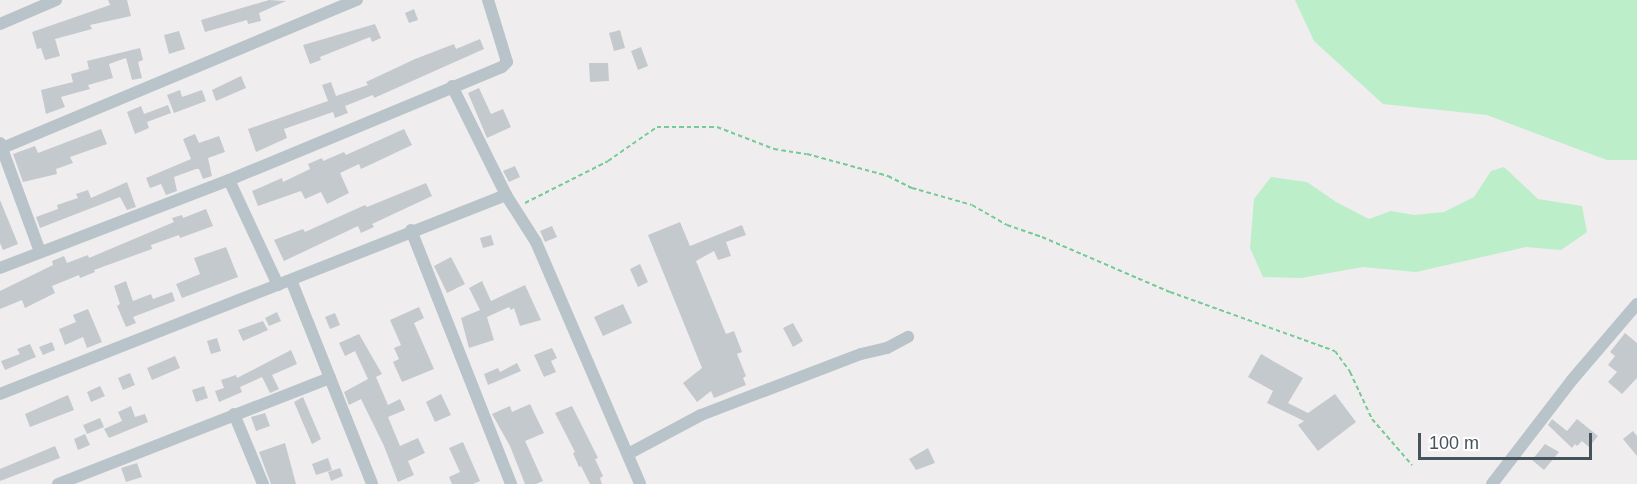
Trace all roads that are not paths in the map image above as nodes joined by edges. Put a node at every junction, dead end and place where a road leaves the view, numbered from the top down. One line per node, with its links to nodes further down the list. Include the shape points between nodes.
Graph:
1 (56, 0): 4 (street)
2 (357, 0): 6 (street)
3 (488, 0): 5 (street, via 506,65)
4 (0, 24)
5 (452, 86): 7 (street); 8 (street)
6 (1, 147): 10 (street)
7 (229, 180): 10 (street); 13 (street)
8 (506, 195): 9 (street); 19 (street, via 546,265)
9 (411, 231): 12 (street); 23 (street)
10 (40, 252): 11 (street)
11 (0, 268)
12 (291, 280): 13 (street); 16 (street)
13 (278, 285): 17 (street)
14 (1637, 304): 25 (street)
15 (908, 336): 19 (street, via 887,348 861,354 701,415)
16 (330, 378): 18 (street); 22 (street)
17 (0, 394)
18 (234, 414): 20 (street); 21 (street)
19 (628, 454): 24 (street)
20 (63, 483)
21 (263, 484)
22 (372, 484)
23 (512, 484)
24 (640, 484)
25 (1492, 484)

